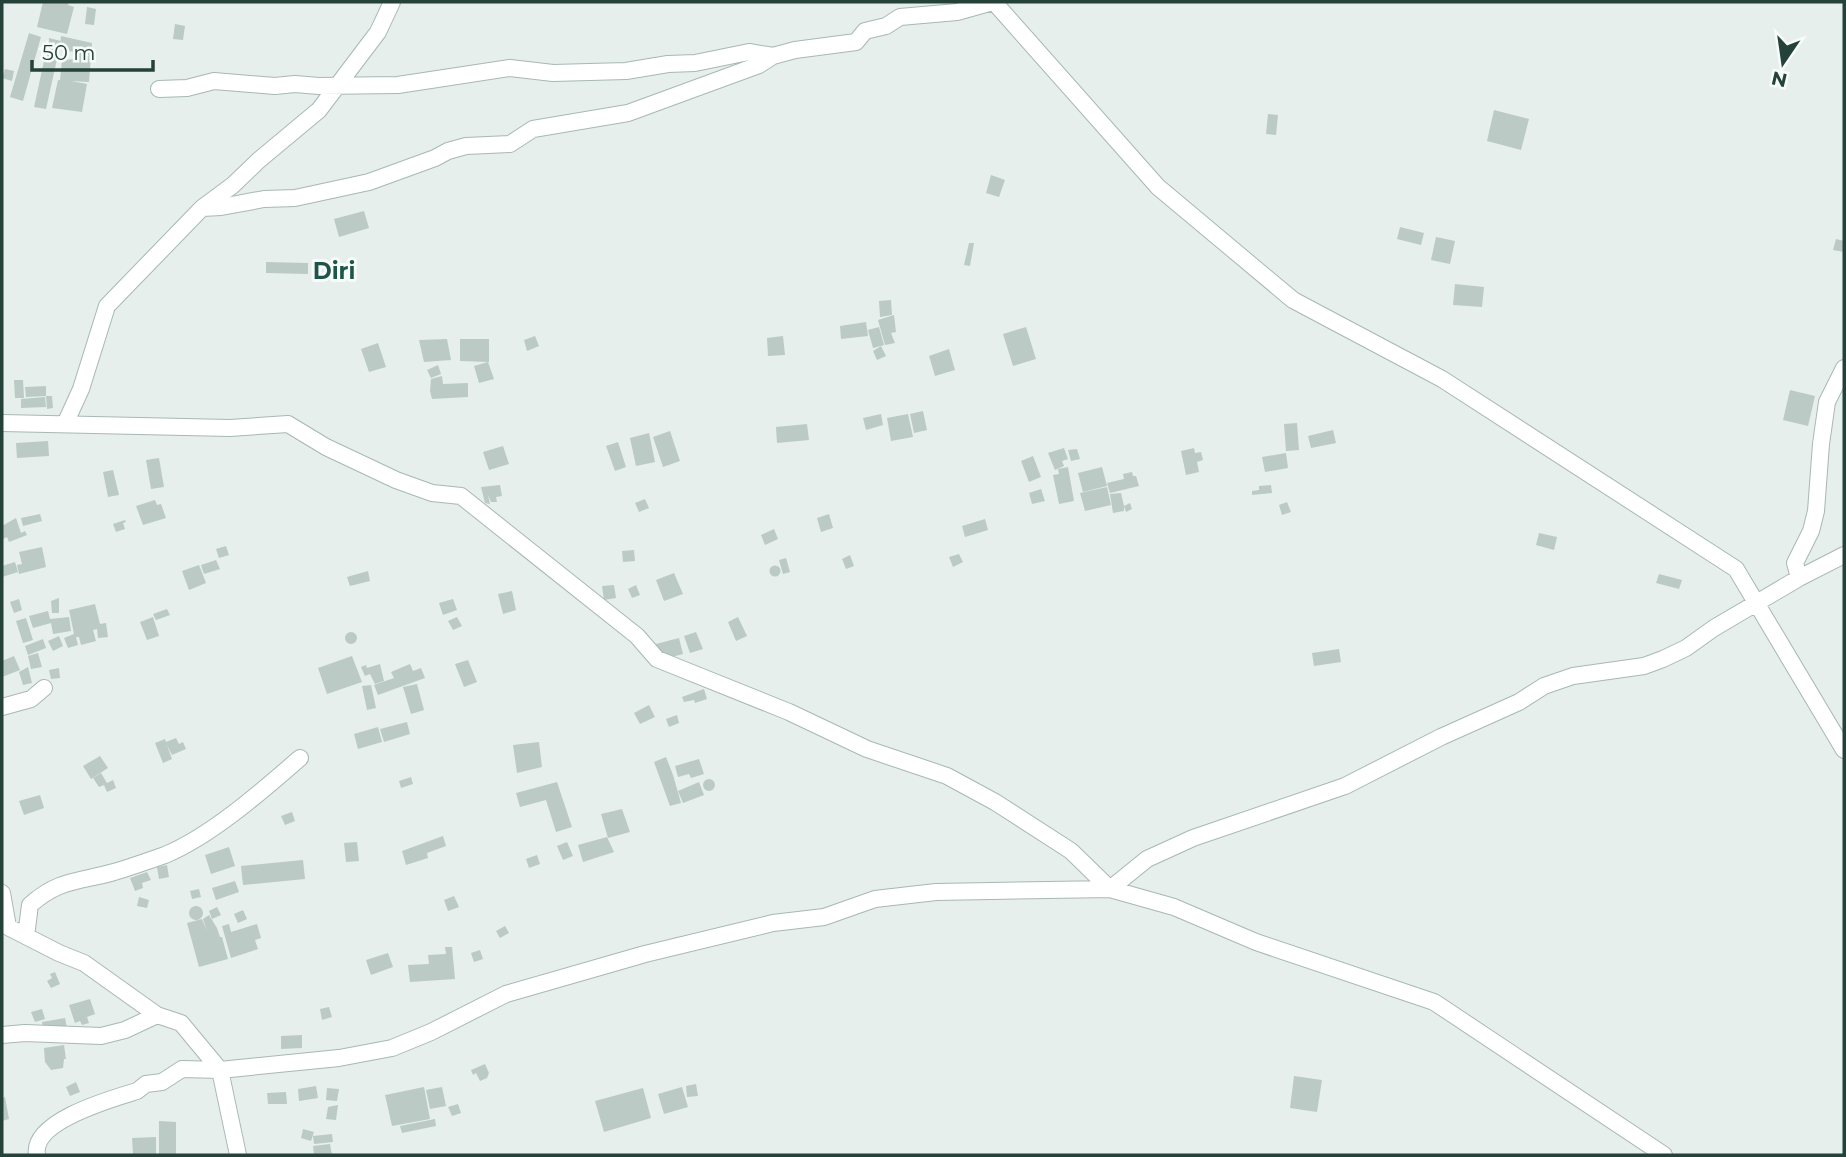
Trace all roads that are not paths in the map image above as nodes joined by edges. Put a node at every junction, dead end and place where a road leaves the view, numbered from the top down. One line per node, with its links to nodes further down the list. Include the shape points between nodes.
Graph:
1 (392, 2): 4 (street, via 378,32)
2 (993, 2): 3 (street, via 957,12 907,15 865,31 856,42); 12 (street, via 1158,187 1293,300 1442,379 1736,569)
3 (773, 56): 4 (street, via 749,52 695,63 597,73 490,69 411,83); 6 (street, via 628,113 533,129 510,144 466,146 369,182 295,198)
4 (337, 85): 5 (street, via 214,81); 6 (street, via 308,121)
5 (159, 89)
6 (202, 208): 9 (street, via 107,306)
7 (1844, 368): 11 (street, via 1826,402 1816,511 1795,563)
8 (2, 423): 9 (street)
9 (65, 424): 17 (street, via 230,428 288,424 396,480 432,493 461,496 637,636 657,659 867,748 947,776 1071,851)
10 (1844, 555): 11 (street)
11 (1799, 578): 12 (street)
12 (1756, 603): 15 (street); 17 (street, via 1663,659 1544,686 1345,786 1147,859)
13 (44, 688): 14 (street, via 31,699)
14 (2, 707)
15 (1844, 750)
16 (300, 758): 19 (street, via 187,844 46,891 30,905)
17 (1110, 889): 22 (street, via 936,892 875,899 824,917 774,923 506,993 392,1048); 25 (street, via 1174,907 1256,942 1434,1002)
18 (2, 894): 19 (street, via 8,927)
19 (26, 936): 20 (street, via 84,963)
20 (157, 1015): 21 (street, via 101,1036); 22 (street, via 181,1023)
21 (2, 1035)
22 (220, 1070): 23 (street, via 181,1069 162,1082 146,1084 67,1118 39,1138); 24 (street)
23 (37, 1155)
24 (238, 1155)
25 (1664, 1155)

